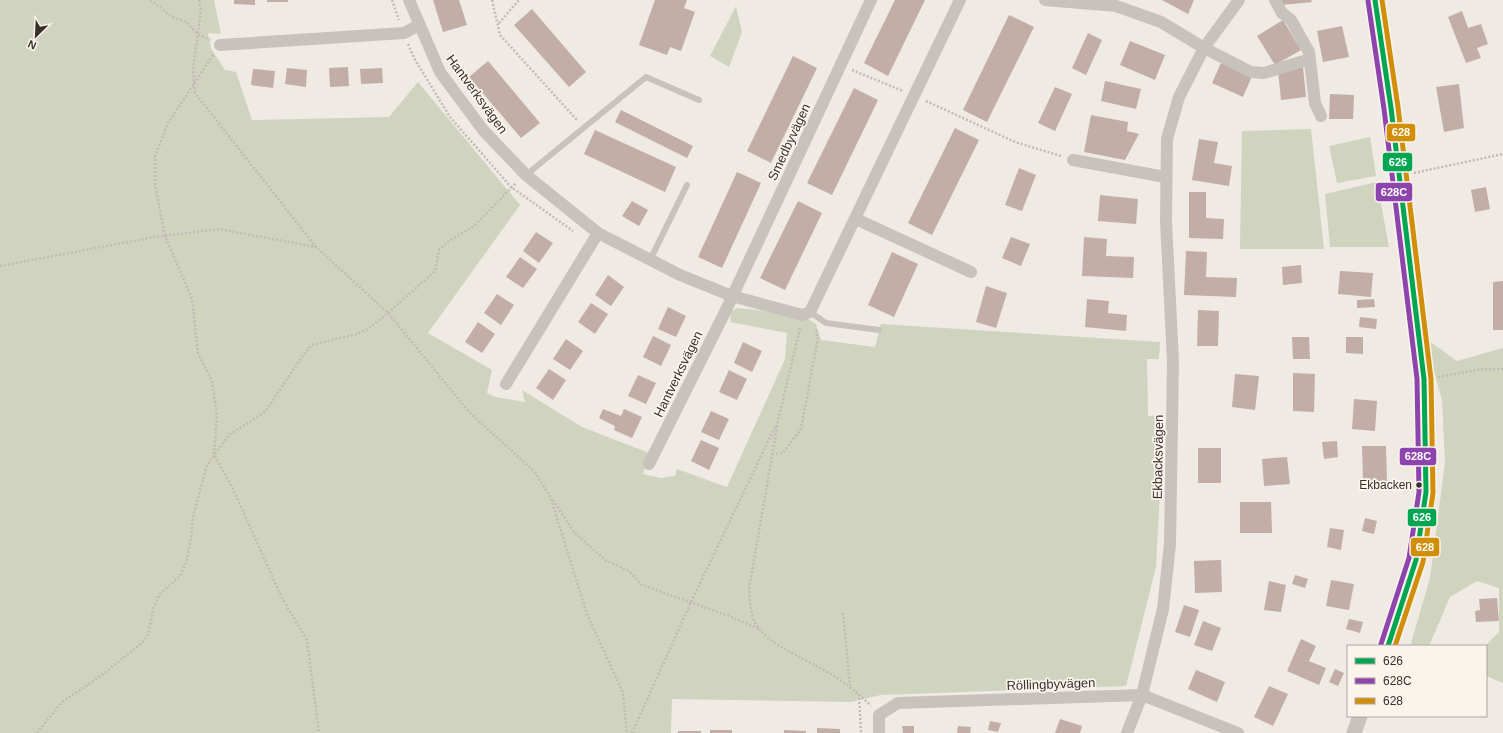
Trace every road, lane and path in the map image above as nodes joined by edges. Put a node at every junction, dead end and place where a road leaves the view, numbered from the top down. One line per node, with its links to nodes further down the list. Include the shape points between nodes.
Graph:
1 (150, 0): 14 (path, via 172,17 186,22)
2 (199, 0): 14 (path, via 201,10)
3 (409, 0): 13 (street, Hantverksvägen)
4 (492, 0): 12 (path)
5 (519, 0): 12 (path)
6 (871, 0): 18 (street, Smedbyvägen)
7 (960, 0): 20 (street)
8 (1045, 0): 16 (street, via 1116,6 1162,22)
9 (1239, 0): 16 (street, Ekbacksvägen)
10 (1275, 0): 17 (street, via 1282,13 1291,20 1309,52)
11 (1376, 0): 27 (street)
12 (498, 23): 23 (path, via 500,36)
13 (419, 25): 15 (street, via 404,33); 26 (street, Hantverksvägen, via 440,72 483,130)
14 (198, 34): 15 (path); 19 (path, via 193,70)
15 (220, 45): 19 (path)
16 (1204, 48): 17 (street, via 1251,72 1264,73); 28 (street, Ekbacksvägen, via 1179,97 1167,139)
17 (1310, 59): 22 (street, via 1315,103)
18 (840, 65): 20 (path); 37 (street, Smedbyvägen)
19 (194, 85): 32 (path, via 168,123 155,156 155,185); 33 (path, via 195,93)
20 (914, 96): 25 (path, via 1015,142); 30 (street)
21 (699, 100): 23 (lane, via 646,77)
22 (1321, 116)
23 (583, 126): 26 (lane)
24 (1503, 154): 27 (path)
25 (1073, 160): 28 (street)
26 (526, 175): 31 (street, Hantverksvägen); 39 (path, via 474,226 439,250 435,271)
27 (1399, 176): 44 (street)
28 (1165, 177): 57 (street, Ekbacksvägen, via 1173,361 1170,544 1163,609)
29 (687, 185): 34 (lane)
30 (856, 219): 36 (street); 38 (street)
31 (598, 233): 34 (street, Hantverksvägen); 45 (street)
32 (165, 236): 33 (path, via 219,229); 35 (path); 48 (path, via 192,299 198,353 212,381 217,416)
33 (316, 247): 39 (path)
34 (650, 260): 37 (street, Hantverksvägen)
35 (0, 266)
36 (971, 272)
37 (732, 296): 38 (street, Hantverksvägen, via 802,315); 49 (street, Hantverksvägen)
38 (810, 312): 42 (lane, via 826,323)
39 (388, 313): 48 (path, via 358,334 312,345 265,412 229,435); 50 (path, via 470,413 534,470)
40 (801, 324): 46 (path)
41 (809, 326): 47 (path, via 816,327 818,338 801,429 783,453)
42 (879, 330)
43 (1503, 369): 44 (path, via 1483,369)
44 (1424, 379): 54 (street, via 1426,492 1416,560)
45 (506, 384)
46 (778, 421): 47 (path); 51 (path)
47 (772, 454): 53 (path, via 749,589 752,615)
48 (214, 455): 60 (path, via 207,465 193,516 186,563 180,576 158,595 148,635 143,642 98,678 62,702); 61 (path, via 232,487 282,598 307,640)
49 (649, 464)
50 (550, 496): 51 (path, via 574,532 604,560 629,570 642,585); 62 (path, via 587,614 623,693)
51 (691, 602): 53 (path); 63 (path)
52 (843, 613): 55 (path)
53 (759, 630): 55 (path)
54 (1388, 645)
55 (850, 686): 56 (path)
56 (859, 693): 58 (path); 64 (path)
57 (1142, 695): 58 (street, Röllingbyvägen, via 898,703); 66 (street, Ekbacksvägen); 67 (street, Röllingbyvägen)
58 (879, 715): 65 (street)
59 (1360, 717): 68 (street)
60 (37, 733)
61 (319, 733)
62 (627, 733)
63 (632, 733)
64 (861, 733)
65 (879, 733)
66 (1127, 733)
67 (1238, 733)
68 (1354, 733)

